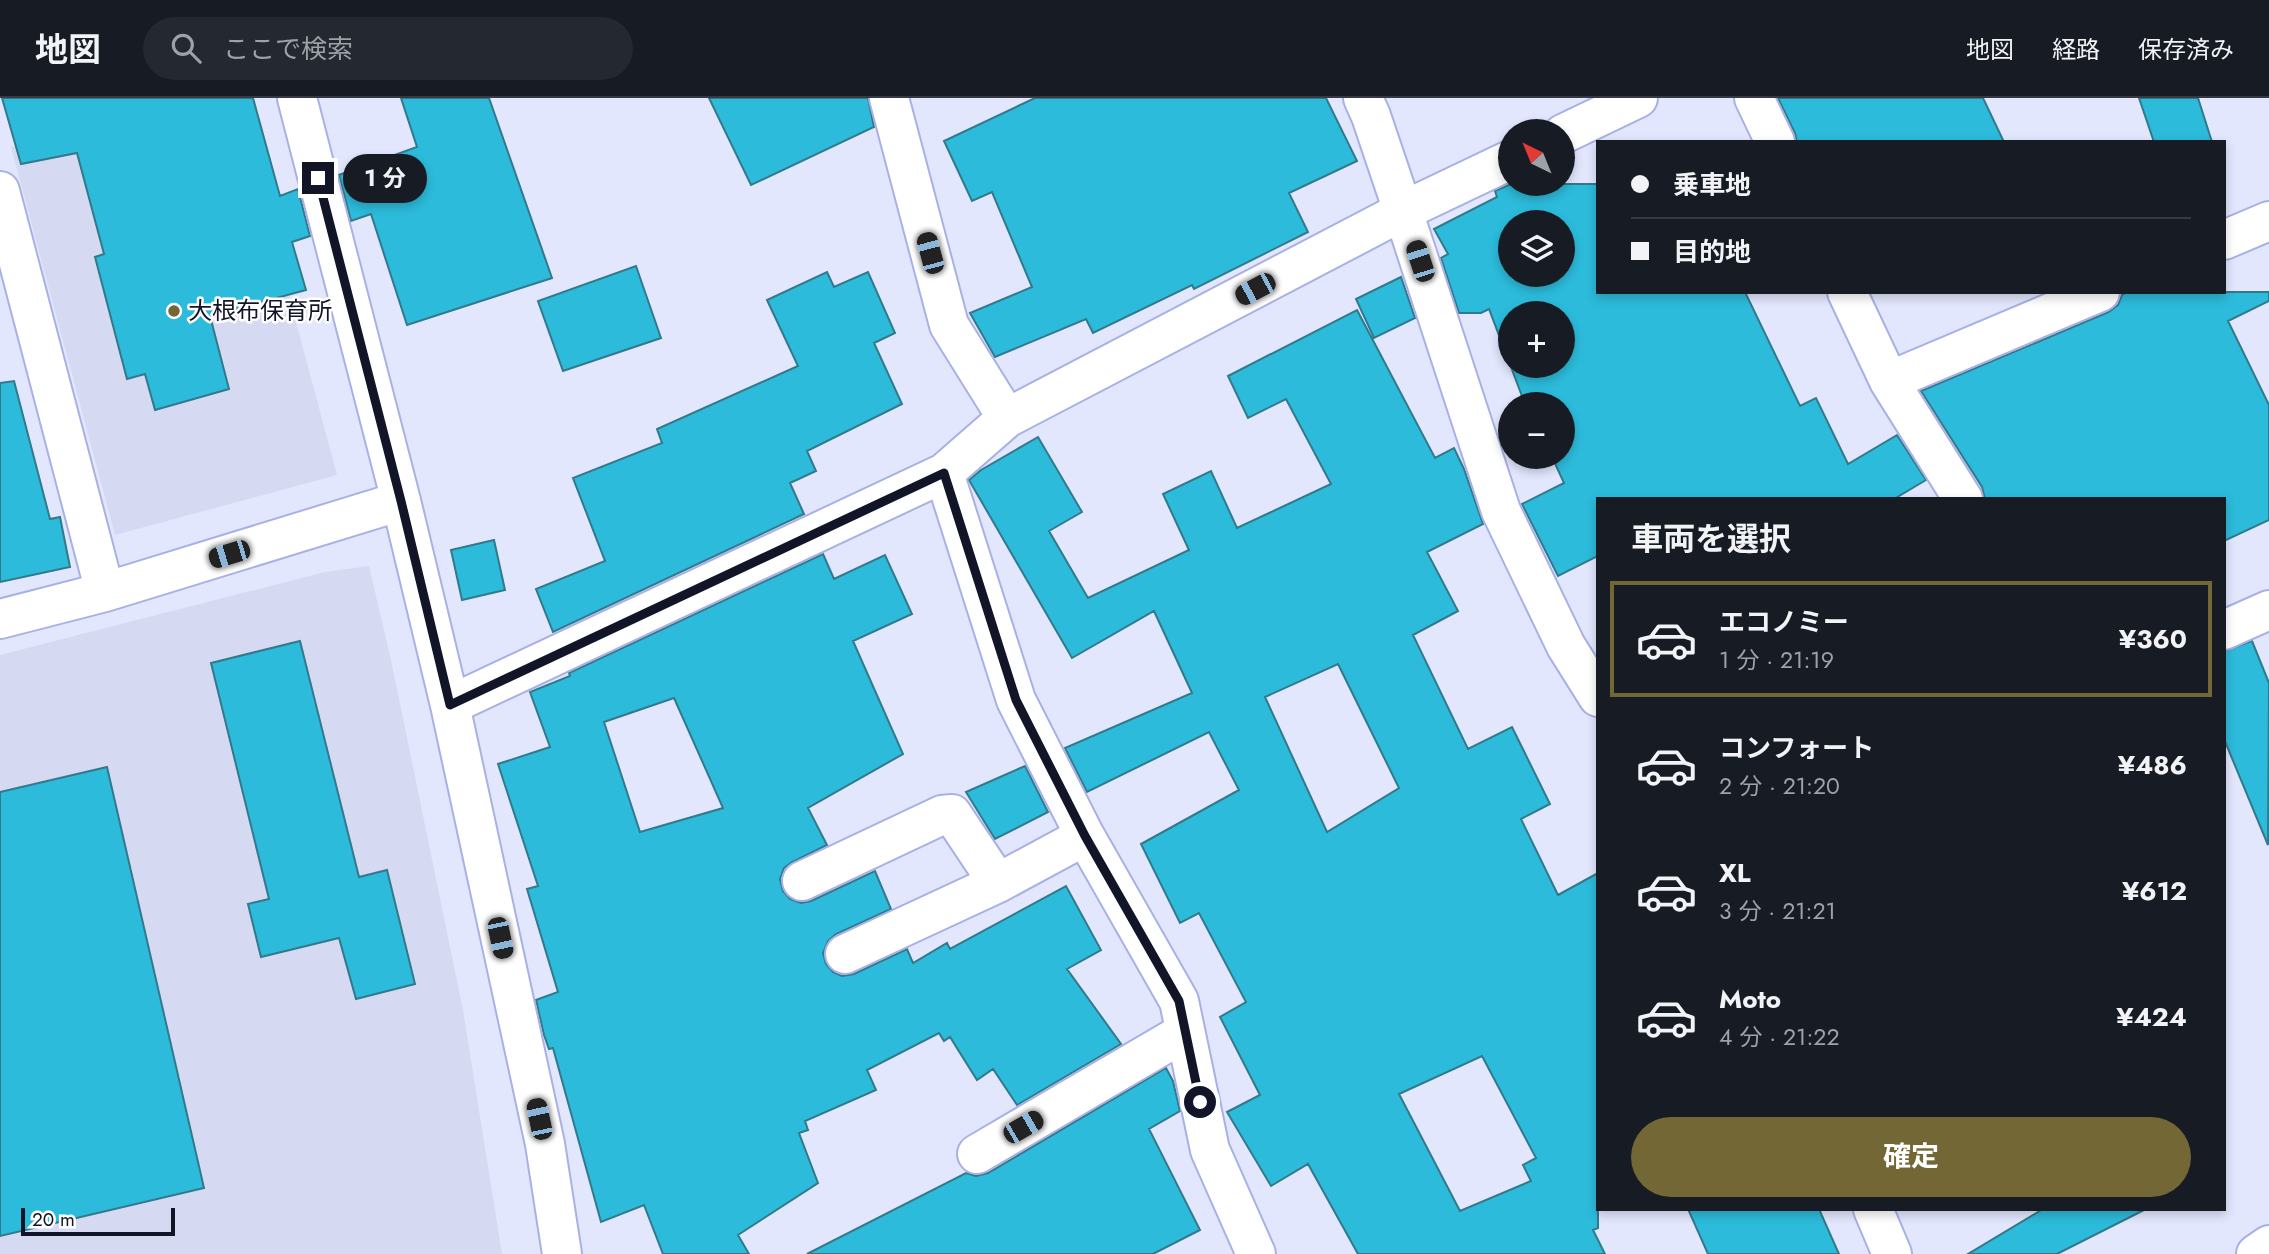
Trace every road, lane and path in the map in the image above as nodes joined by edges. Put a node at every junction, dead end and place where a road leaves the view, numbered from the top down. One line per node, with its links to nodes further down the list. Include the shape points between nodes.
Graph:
1 (298, 98): 19 (street)
2 (889, 98): 16 (street, via 948,325)
3 (1363, 98): 10 (street)
4 (1638, 98): 6 (street)
5 (1754, 98): 7 (street)
6 (1575, 128)
7 (1774, 140)
8 (1498, 166): 10 (street)
9 (0, 191): 20 (street)
10 (1403, 211): 16 (street); 24 (street, via 1501,511 1566,646)
11 (2269, 221): 12 (street)
12 (2226, 239)
13 (1848, 294): 15 (street)
14 (2095, 294): 15 (street)
15 (1889, 381): 18 (street)
16 (1007, 418): 17 (street)
17 (944, 473): 25 (street); 26 (street, via 1016,700)
18 (1962, 497)
19 (401, 501): 20 (street); 25 (street)
20 (105, 593): 22 (street)
21 (2269, 610): 23 (street)
22 (0, 619)
23 (2226, 629)
24 (1596, 694)
25 (450, 705): 34 (street, via 545,1144)
26 (1085, 836): 28 (street); 30 (street, via 1179,1001)
27 (802, 881): 28 (street, via 952,814)
28 (998, 883): 29 (street)
29 (845, 954)
30 (1185, 1032): 31 (street); 35 (street, via 1210,1150)
31 (977, 1154)
32 (1874, 1211): 36 (street)
33 (2269, 1245): 37 (street)
34 (562, 1254)
35 (1256, 1254)
36 (1892, 1254)
37 (2256, 1254)

